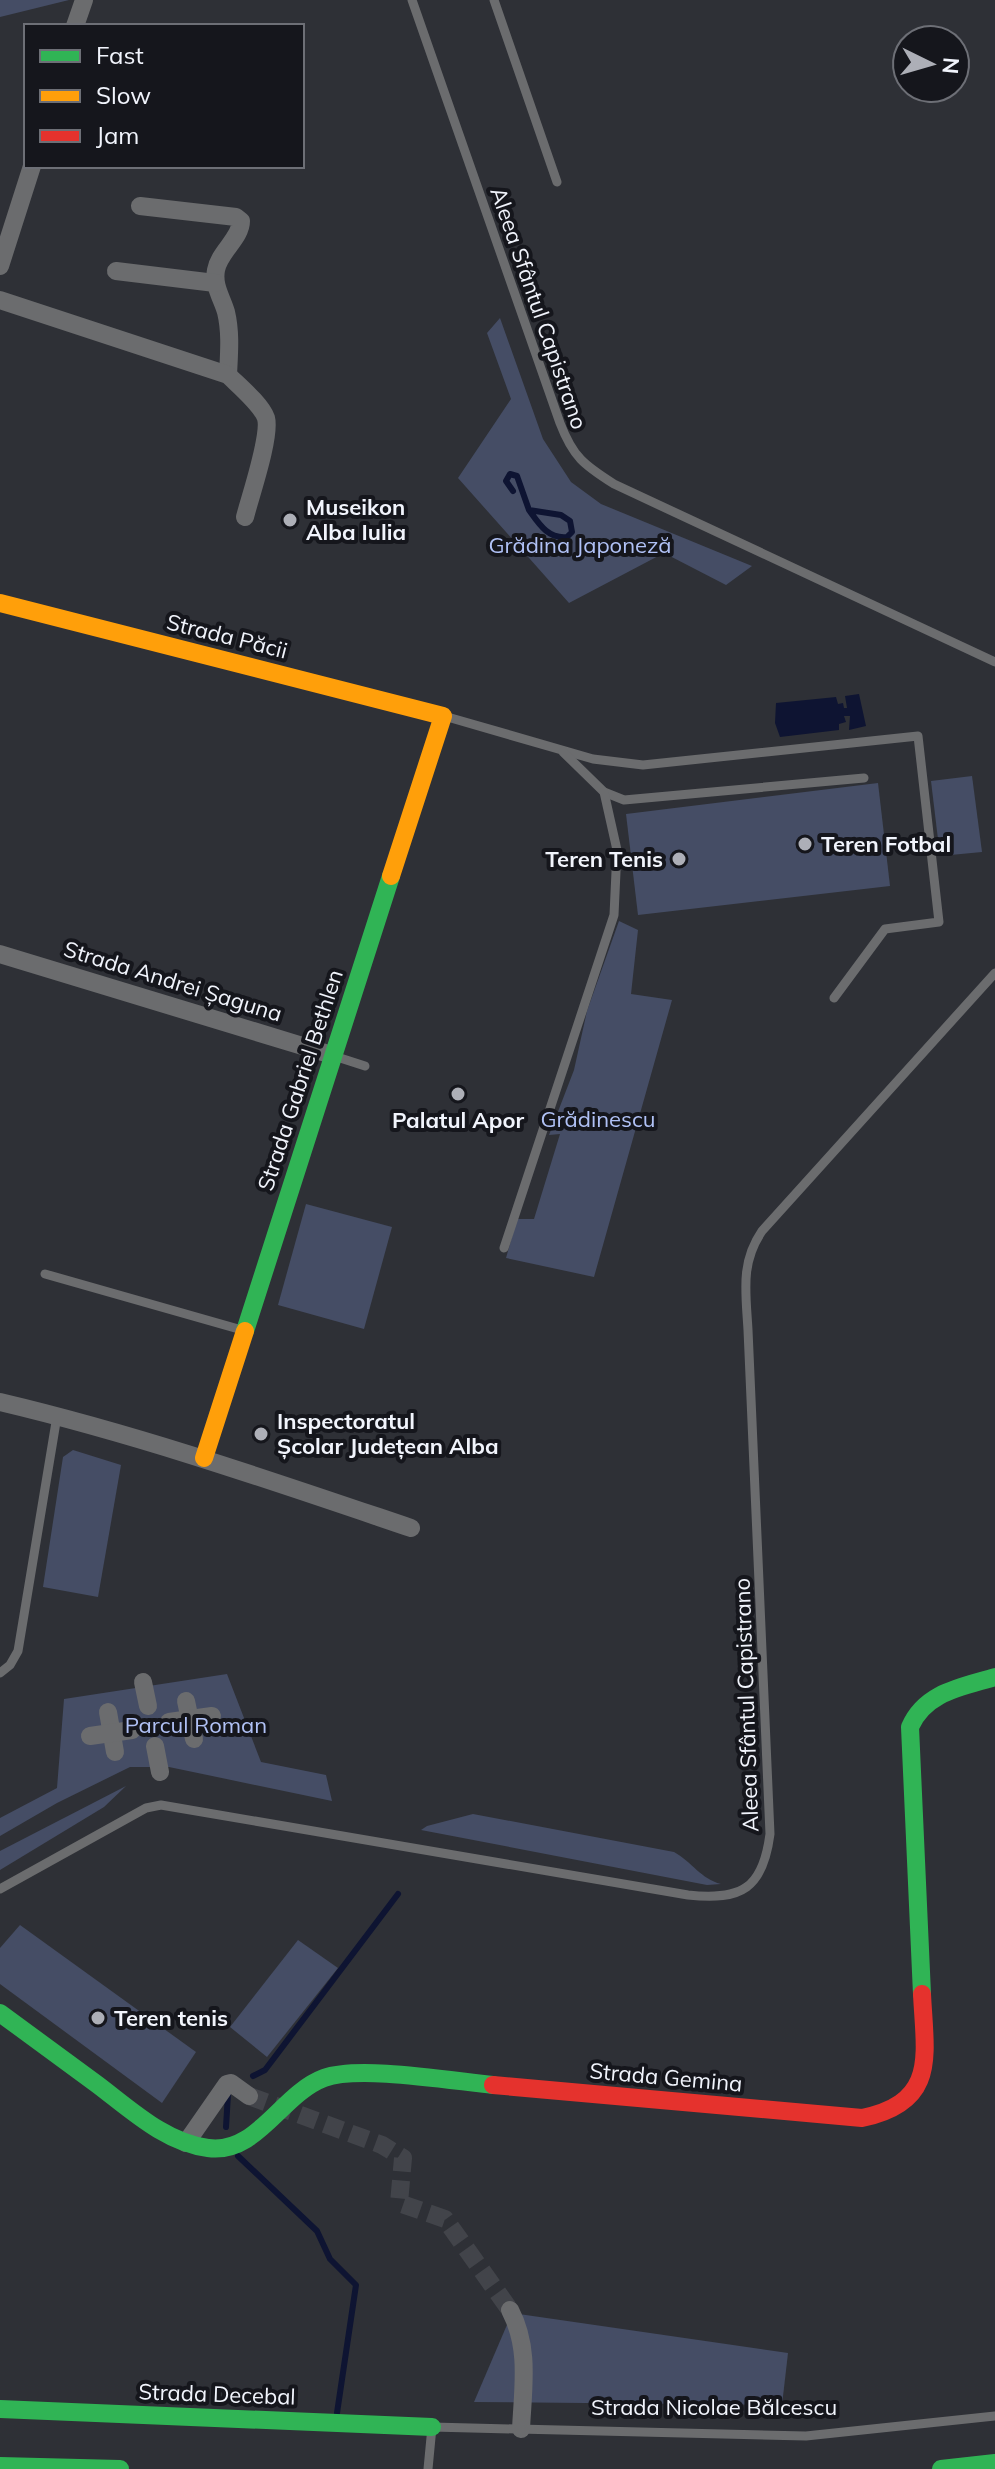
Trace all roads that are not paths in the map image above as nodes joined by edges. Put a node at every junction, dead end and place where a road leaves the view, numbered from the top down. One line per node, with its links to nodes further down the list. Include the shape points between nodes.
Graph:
1 (412, 0): 15 (lane, Aleea Sfântul Capistrano, via 560,423 582,464 614,484)
2 (494, 0): 6 (lane)
3 (83, 2): 4 (street)
4 (76, 24)
5 (31, 168): 8 (street)
6 (557, 182)
7 (140, 206): 10 (street, via 241,221 220,256)
8 (0, 266)
9 (116, 271): 10 (street)
10 (215, 283): 12 (street, via 230,338)
11 (0, 300): 12 (street)
12 (228, 375): 13 (street, via 266,418 265,442)
13 (245, 517)
14 (0, 603): 16 (street, Strada Păcii)
15 (995, 662)
16 (443, 716): 17 (lane); 23 (street, Strada Gabriel Bethlen)
17 (563, 752): 19 (lane); 22 (lane, via 643,765 918,736 939,922 885,929)
18 (864, 778): 19 (lane, via 624,800)
19 (604, 792): 25 (lane, via 617,850 614,915)
20 (0, 954): 23 (street, Strada Andrei Șaguna)
21 (995, 973): 46 (lane, Aleea Sfântul Capistrano, via 762,1231 747,1261 770,1834 757,1880 737,1894 688,1895 161,1805 146,1808)
22 (834, 998)
23 (332, 1055): 24 (lane); 27 (street, Strada Gabriel Bethlen)
24 (365, 1066)
25 (504, 1248)
26 (45, 1274): 27 (lane)
27 (251, 1333): 30 (street, Strada Gabriel Bethlen)
28 (0, 1402): 29 (street)
29 (57, 1416): 30 (street); 32 (lane, via 18,1651)
30 (204, 1458): 31 (street)
31 (411, 1528)
32 (0, 1673)
33 (995, 1677): 49 (street, Strada Gemina, via 923,1704 910,1727 925,2062 910,2097 889,2113 862,2118 351,2072 306,2086 255,2135 234,2145 211,2149)
34 (143, 1682): 35 (street)
35 (148, 1706)
36 (188, 1710): 38 (street); 39 (street); 42 (street)
37 (108, 1712): 43 (street)
38 (212, 1716)
39 (169, 1722)
40 (132, 1730): 43 (street)
41 (90, 1736): 43 (street)
42 (194, 1739)
43 (114, 1742)
44 (155, 1746): 45 (street)
45 (160, 1772)
46 (0, 1889)
47 (0, 2013): 49 (street, Strada Gemina, via 156,2128)
48 (249, 2096): 49 (street, via 227,2084)
49 (186, 2143)
50 (510, 2310): 54 (street, via 525,2353)
51 (0, 2409): 53 (street, Strada Decebal)
52 (995, 2416): 54 (lane, Strada Nicolae Bălcescu, via 806,2436)
53 (432, 2427): 54 (lane, Strada Nicolae Bălcescu); 59 (lane)
54 (521, 2429)
55 (995, 2463): 60 (street)
56 (0, 2466): 57 (street)
57 (29, 2468): 58 (street)
58 (120, 2469)
59 (428, 2469)
60 (941, 2469)

